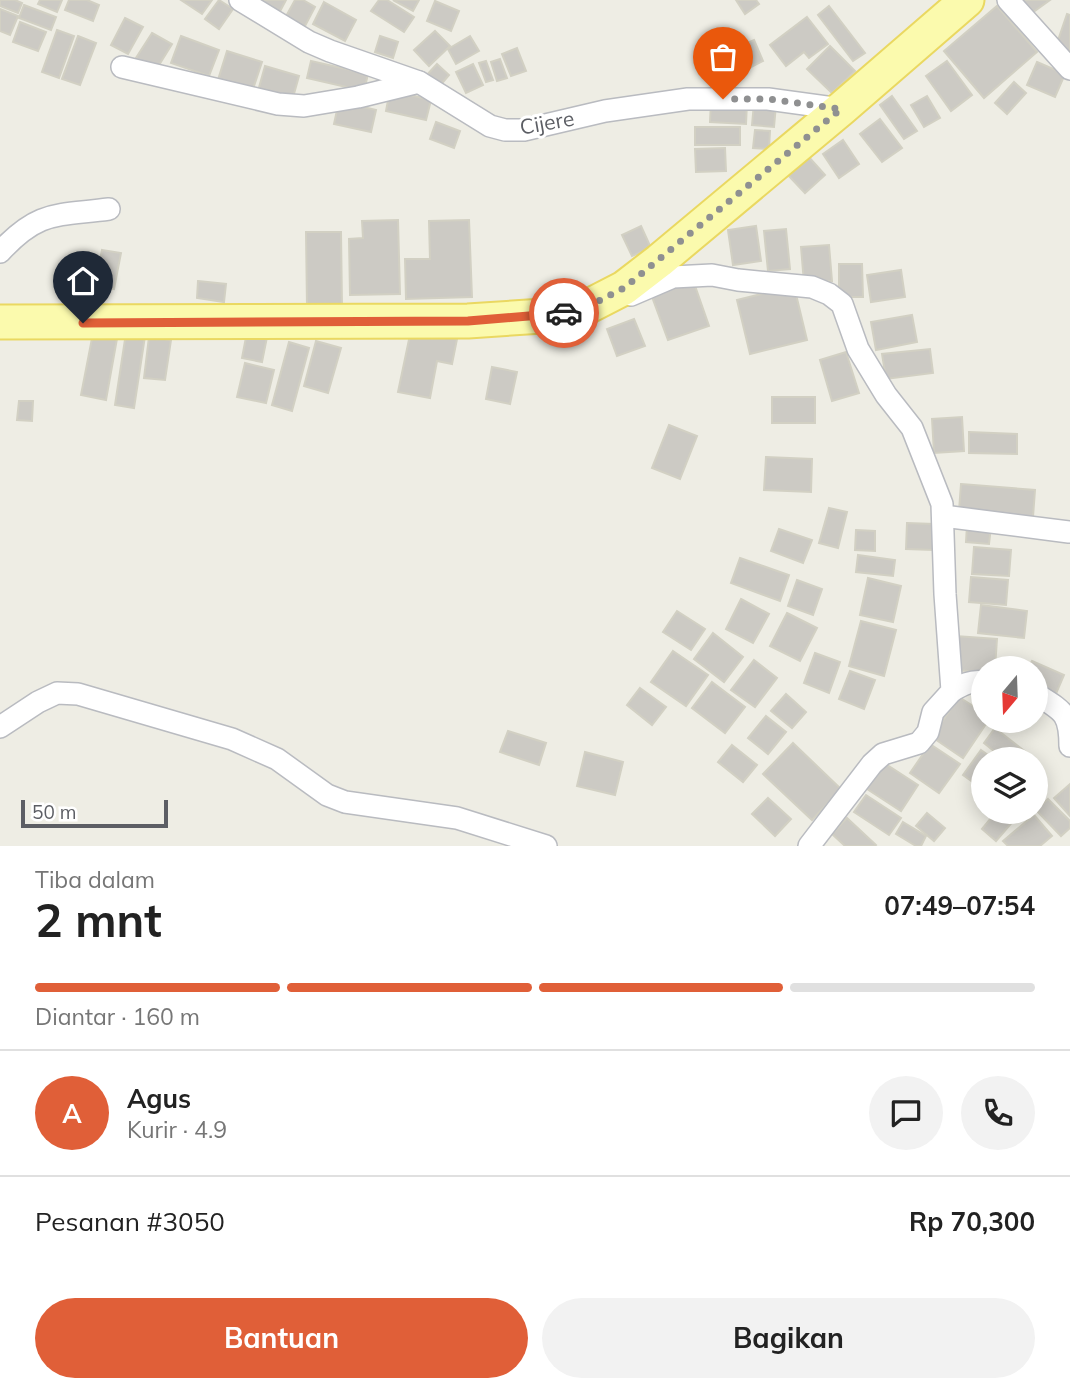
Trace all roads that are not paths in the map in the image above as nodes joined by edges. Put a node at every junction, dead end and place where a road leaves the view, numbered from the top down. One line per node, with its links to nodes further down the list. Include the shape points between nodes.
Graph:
1 (240, 0): 6 (street, Cijere, via 319,46)
2 (967, 0): 7 (main road)
3 (1008, 0): 5 (street)
4 (122, 66): 6 (street, via 278,104 304,106)
5 (1070, 69)
6 (419, 82): 7 (street, Cijere, via 490,126 506,130 688,99 768,99)
7 (841, 109): 10 (main road, via 659,261 624,288)
8 (109, 209): 9 (street, via 40,218)
9 (0, 251)
10 (589, 306): 11 (main road, via 558,315 468,321); 12 (street, via 613,303 685,275 812,287 829,294 842,304 858,349 912,428)
11 (0, 322)
12 (943, 516): 13 (street); 15 (street)
13 (1069, 532)
14 (971, 682): 15 (street)
15 (952, 691): 20 (street, via 933,712 925,737 883,754 872,764)
16 (1048, 702): 18 (street, via 1067,718)
17 (0, 727): 19 (street, via 57,693 78,694 232,740 277,759 327,795 345,802 457,818)
18 (1070, 746)
19 (546, 846)
20 (809, 846)

